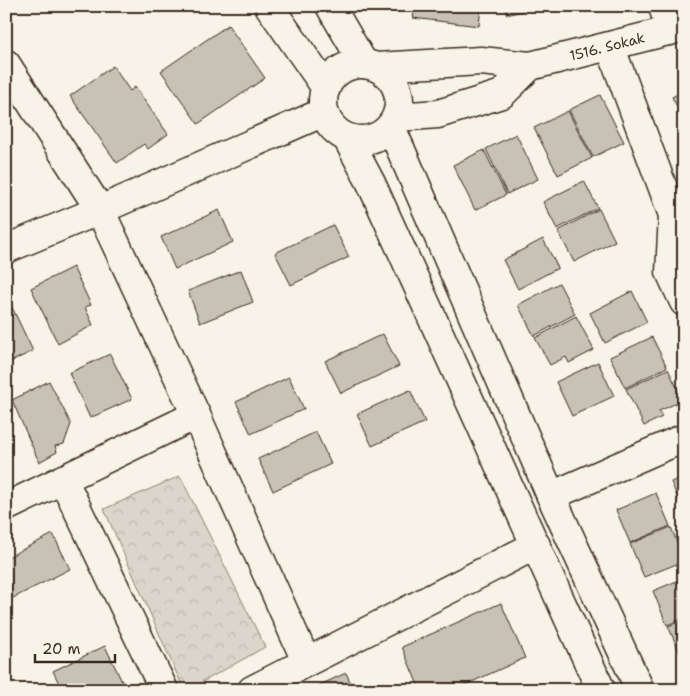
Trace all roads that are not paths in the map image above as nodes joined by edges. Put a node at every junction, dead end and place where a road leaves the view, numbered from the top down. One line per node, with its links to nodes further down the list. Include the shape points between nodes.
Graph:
1 (269, 6): 8 (street)
2 (330, 6): 6 (street)
3 (672, 21): 4 (street, 1516. Sokak)
4 (610, 46): 7 (street, 1516. Sokak); 13 (street, via 673,214)
5 (6, 64): 11 (street)
6 (370, 65): 7 (street, 1516. Sokak, via 481,61); 8 (street, via 352,65 341,70 332,78); 9 (street, via 386,72 399,93 400,105)
7 (530, 66): 9 (street, via 502,94 438,114)
8 (325, 100): 10 (street, via 329,123); 11 (street)
9 (394, 122): 10 (street, via 382,135 371,139); 18 (street)
10 (347, 138): 20 (street)
11 (100, 210): 12 (street); 15 (street)
12 (6, 249)
13 (677, 269): 14 (street)
14 (684, 302)
15 (196, 415): 17 (street); 21 (street)
16 (684, 438): 18 (street)
17 (63, 479): 19 (street); 22 (street)
18 (551, 496): 25 (street)
19 (6, 507)
20 (536, 545): 21 (street); 24 (street)
21 (306, 661): 23 (street)
22 (164, 690)
23 (252, 690)
24 (601, 690)
25 (640, 690)

